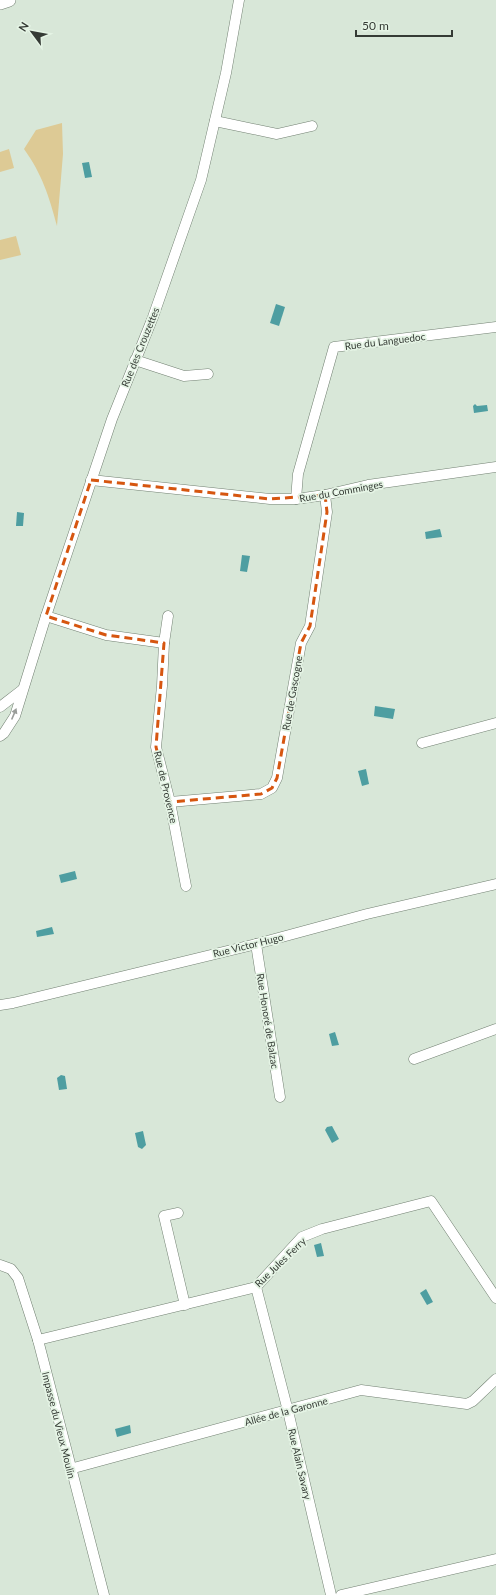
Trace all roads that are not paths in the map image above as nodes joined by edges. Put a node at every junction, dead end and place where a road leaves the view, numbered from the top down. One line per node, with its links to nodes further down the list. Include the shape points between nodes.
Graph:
1 (9, 0): 3 (street)
2 (239, 0): 4 (street, Rue des Crouzettes)
3 (0, 3)
4 (215, 121): 5 (street, via 277,134); 7 (street, Rue des Crouzettes, via 201,180 153,317)
5 (312, 126)
6 (496, 327): 12 (street, Rue du Languedoc, via 334,347 298,474)
7 (135, 360): 8 (street, via 184,376); 10 (street, Rue des Crouzettes)
8 (208, 374)
9 (496, 467): 11 (street, Rue du Comminges, via 368,485)
10 (91, 480): 12 (street, Rue du Comminges, via 270,499); 13 (street, Rue des Crouzettes)
11 (325, 495): 12 (street, Rue du Comminges); 21 (street, Rue de Gascogne, via 327,512 310,626 301,643 277,778 272,788 262,794)
12 (296, 499)
13 (46, 616): 15 (street, via 106,635); 16 (street, Rue des Crouzettes)
14 (168, 616): 15 (street, Rue de Provence)
15 (164, 642): 21 (street, Rue de Provence, via 156,748)
16 (22, 690): 17 (street); 19 (street, Rue des Crouzettes, one-way to 16, via 14,716)
17 (0, 707)
18 (496, 723): 20 (street)
19 (0, 736)
20 (422, 743)
21 (170, 802): 23 (street, Rue de Provence)
22 (496, 884): 24 (street, Rue Victor Hugo, via 367,914)
23 (186, 886)
24 (256, 944): 25 (street, Rue Victor Hugo); 28 (street, Rue Honoré de Balzac)
25 (0, 1005)
26 (496, 1028): 27 (street)
27 (414, 1059)
28 (280, 1097)
29 (178, 1212): 33 (street, via 164,1216)
30 (0, 1265): 34 (street, Impasse du Vieux Moulin, via 11,1268 18,1278)
31 (256, 1287): 32 (street, Rue Jules Ferry, via 302,1238 322,1229 431,1201); 33 (street, Rue Jules Ferry); 36 (street, Rue Alain Savary)
32 (496, 1298)
33 (184, 1305): 34 (street, Rue Jules Ferry)
34 (38, 1340): 37 (street, Impasse du Vieux Moulin)
35 (496, 1379): 36 (street, Allée de la Garonne, via 474,1401 467,1404 361,1390)
36 (288, 1411): 37 (street, Allée de la Garonne); 40 (street, Rue Alain Savary)
37 (70, 1469): 39 (street, Impasse du Vieux Moulin)
38 (496, 1558): 41 (street)
39 (104, 1595)
40 (331, 1595)
41 (341, 1595)

